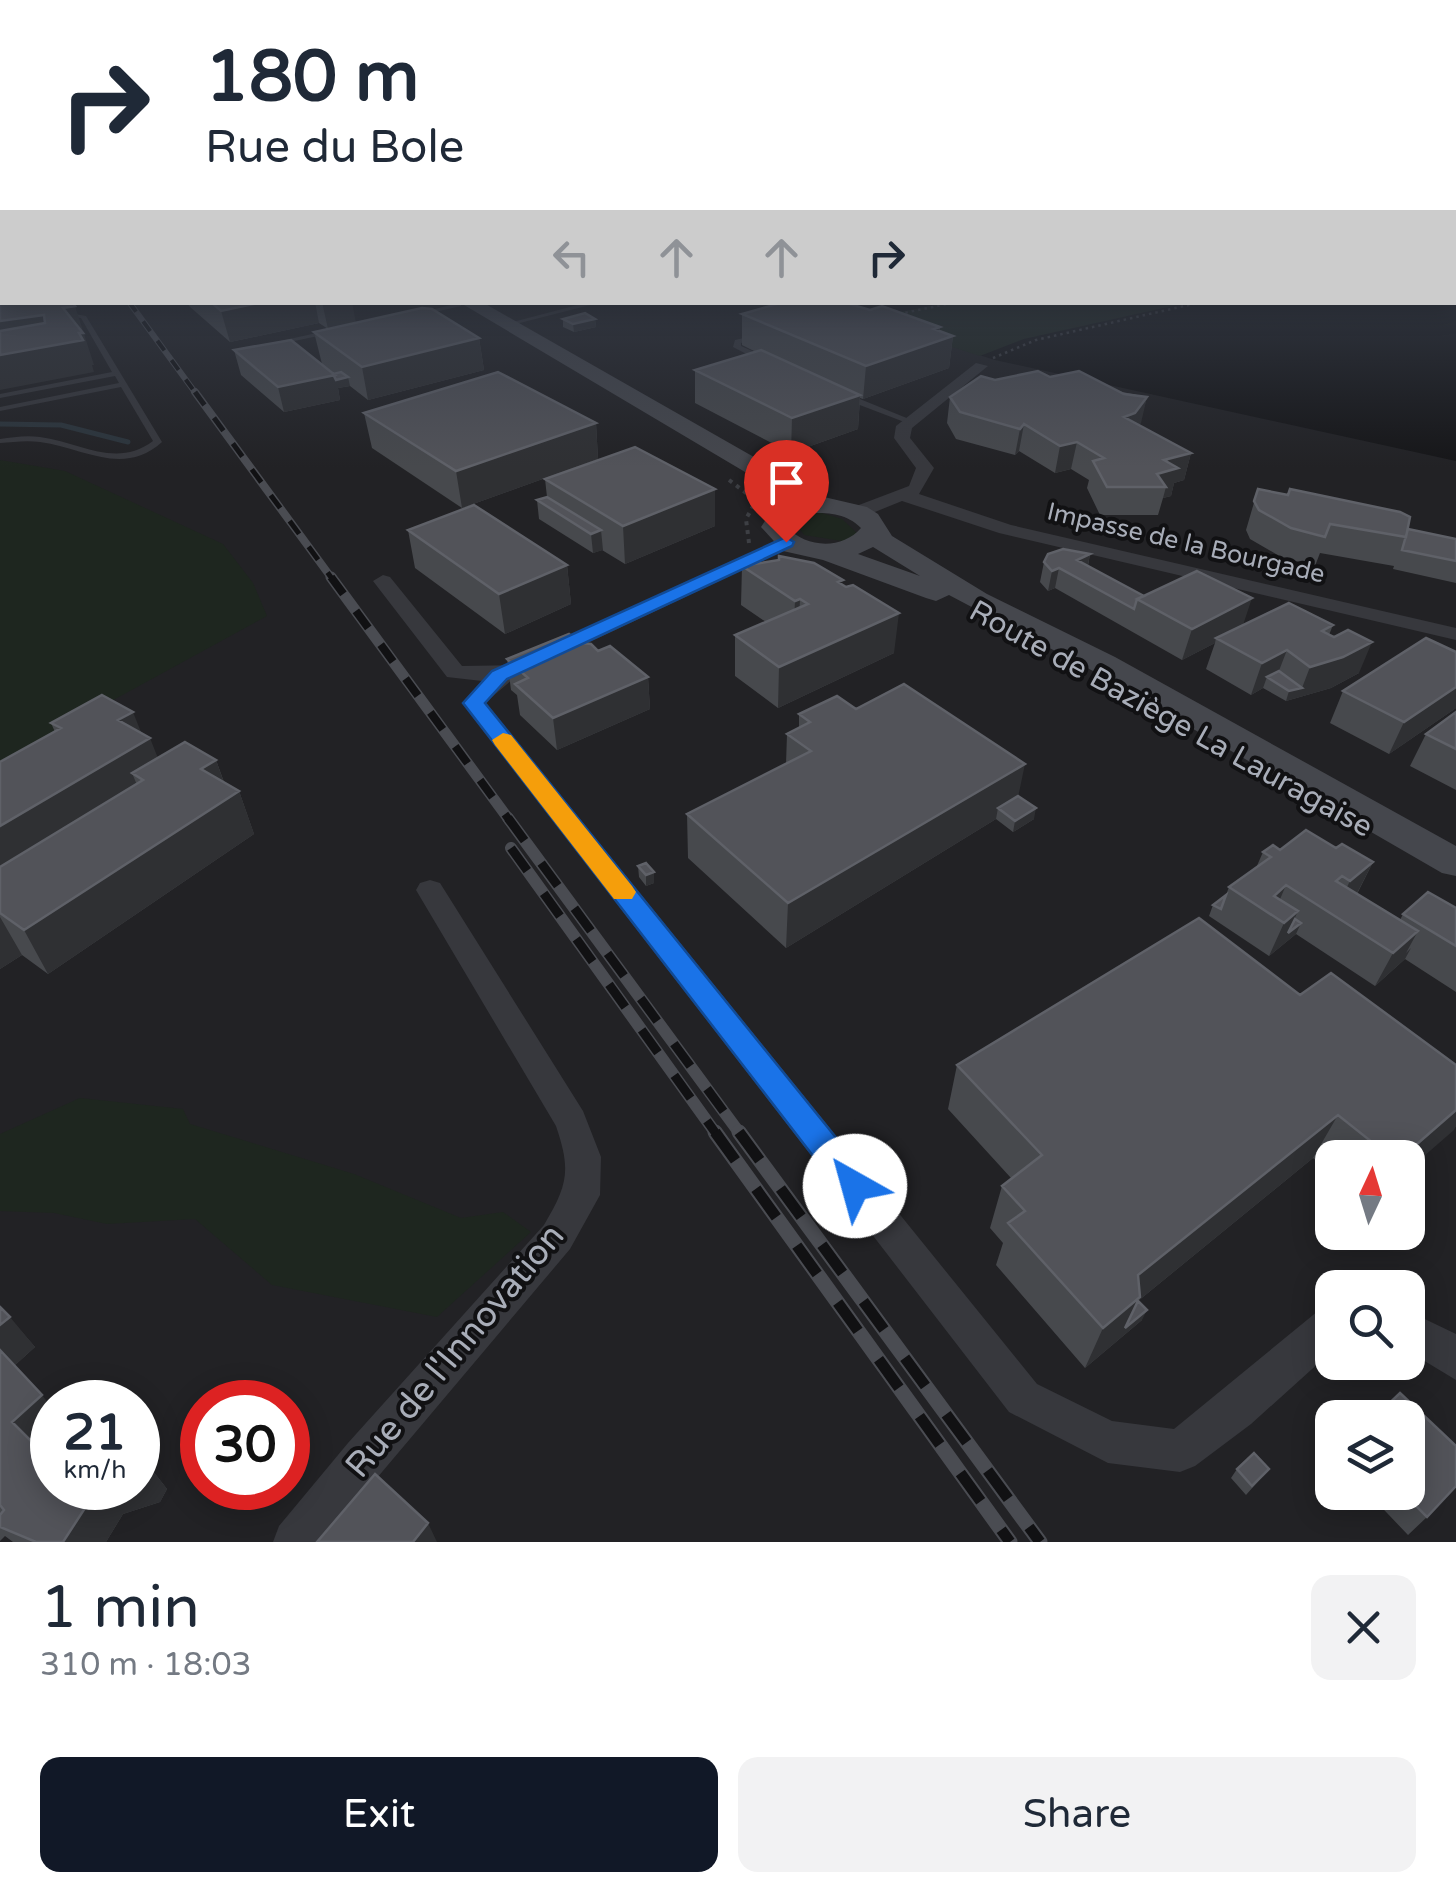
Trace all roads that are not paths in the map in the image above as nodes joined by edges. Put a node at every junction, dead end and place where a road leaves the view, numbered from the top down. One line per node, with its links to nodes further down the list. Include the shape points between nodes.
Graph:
1 (88, 323): 10 (lane)
2 (494, 323): 19 (main road, via 709,452)
3 (512, 323): 4 (lane)
4 (508, 324): 18 (main road)
5 (334, 331): 7 (lane)
6 (776, 331): 8 (lane, via 738,342 737,348)
7 (258, 347)
8 (773, 364)
9 (981, 366): 15 (street)
10 (117, 373): 11 (lane); 12 (lane)
11 (123, 384): 14 (lane); 16 (lane, via 158,438 142,454 123,458 39,439)
12 (0, 396)
13 (844, 396): 15 (lane)
14 (0, 410)
15 (910, 421): 17 (street, via 902,438 924,476)
16 (0, 442)
17 (906, 496): 20 (street); 24 (street, Impasse de la Bourgade, via 1006,529)
18 (817, 504): 19 (main road); 20 (main road)
19 (784, 512): 21 (main road, via 774,527)
20 (866, 521): 22 (main road, via 858,546); 26 (main road, Route de Baziège La Lauragaise, via 882,541 977,600 1104,664)
21 (786, 542): 22 (main road, Route de Baziège La Lauragaise); 25 (street)
22 (825, 551): 27 (main road, Route de Baziège La Lauragaise, via 970,606 1049,646)
23 (383, 581): 25 (street, via 455,672)
24 (1456, 634)
25 (500, 675): 29 (street, via 474,703 1023,1398 1108,1442 1180,1451)
26 (1456, 863)
27 (1456, 877)
28 (430, 890): 32 (street, Rue de l'Innovation, via 571,1121 584,1157 582,1195 557,1238)
29 (1315, 1337)
30 (1425, 1339): 31 (street)
31 (1456, 1360)
32 (296, 1542)

